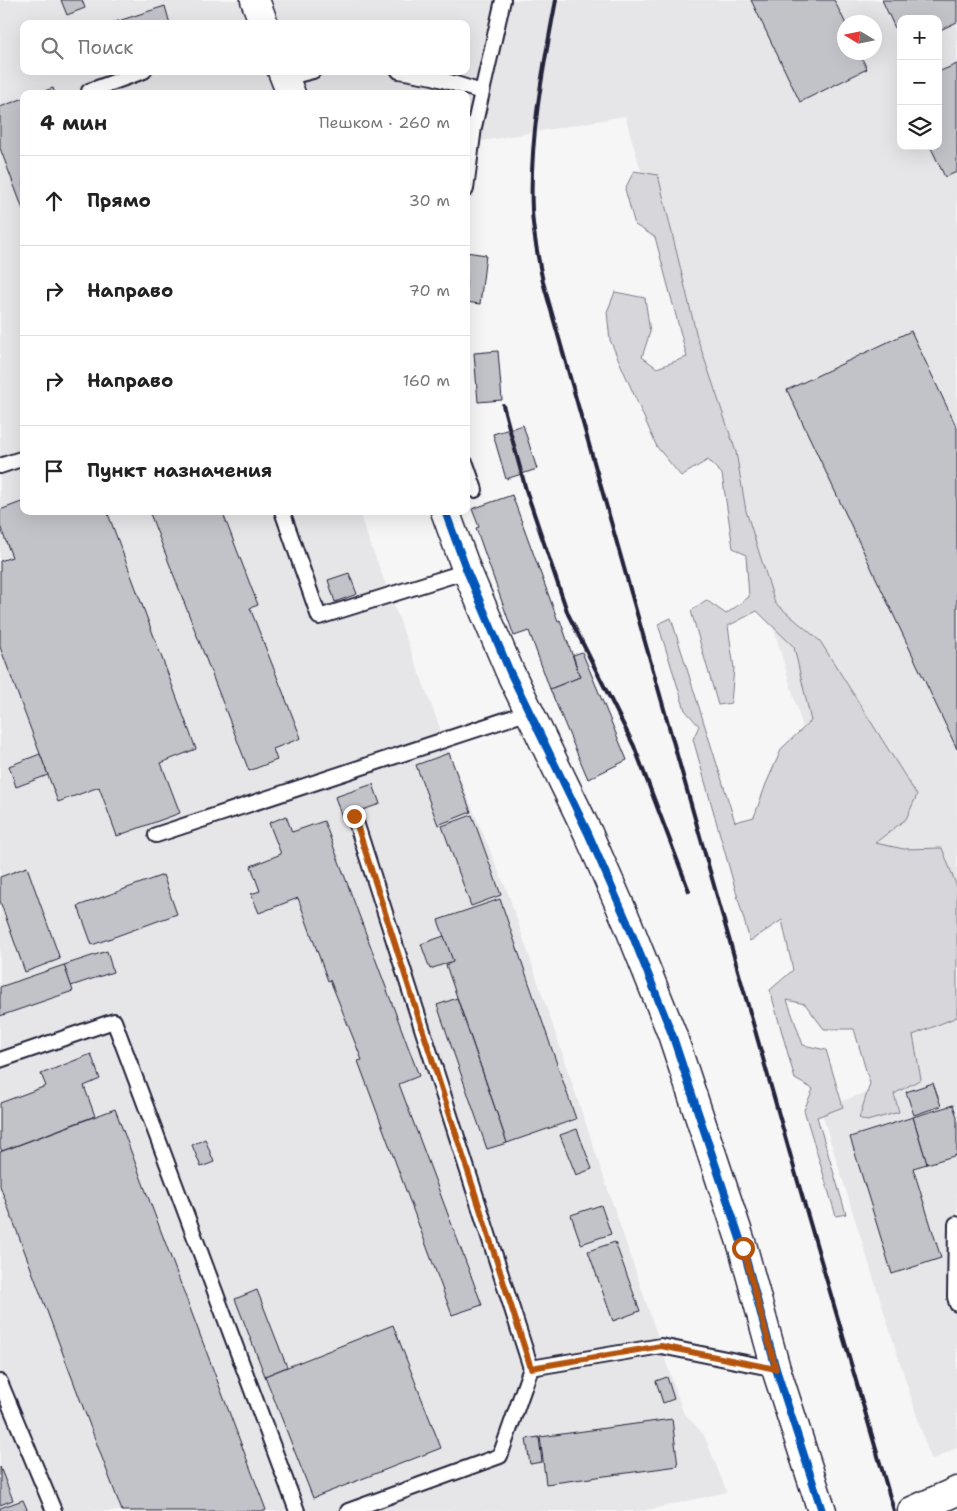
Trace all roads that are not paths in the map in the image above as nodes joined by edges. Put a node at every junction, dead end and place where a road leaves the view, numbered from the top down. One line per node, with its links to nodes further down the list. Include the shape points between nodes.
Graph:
1 (503, 0): 7 (lane)
2 (133, 75): 6 (lane)
3 (302, 75): 5 (lane)
4 (418, 75): 7 (lane)
5 (286, 81)
6 (92, 90)
7 (482, 92): 8 (lane)
8 (470, 158)
9 (20, 459): 10 (lane)
10 (0, 466)
11 (470, 476): 12 (lane)
12 (475, 490)
13 (283, 515): 15 (lane, via 319,617)
14 (446, 515): 15 (street)
15 (467, 571): 16 (street)
16 (529, 712): 18 (lane); 23 (street, via 588,833 672,1034 743,1248)
17 (354, 816): 22 (lane)
18 (156, 835)
19 (0, 1060): 27 (lane, via 114,1021)
20 (956, 1224): 21 (lane)
21 (957, 1304)
22 (531, 1368): 23 (lane, via 661,1346); 28 (lane, via 500,1456)
23 (776, 1369): 29 (street)
24 (0, 1382): 26 (lane)
25 (957, 1491): 30 (street)
26 (54, 1511)
27 (297, 1511)
28 (348, 1511)
29 (822, 1511)
30 (912, 1511)

